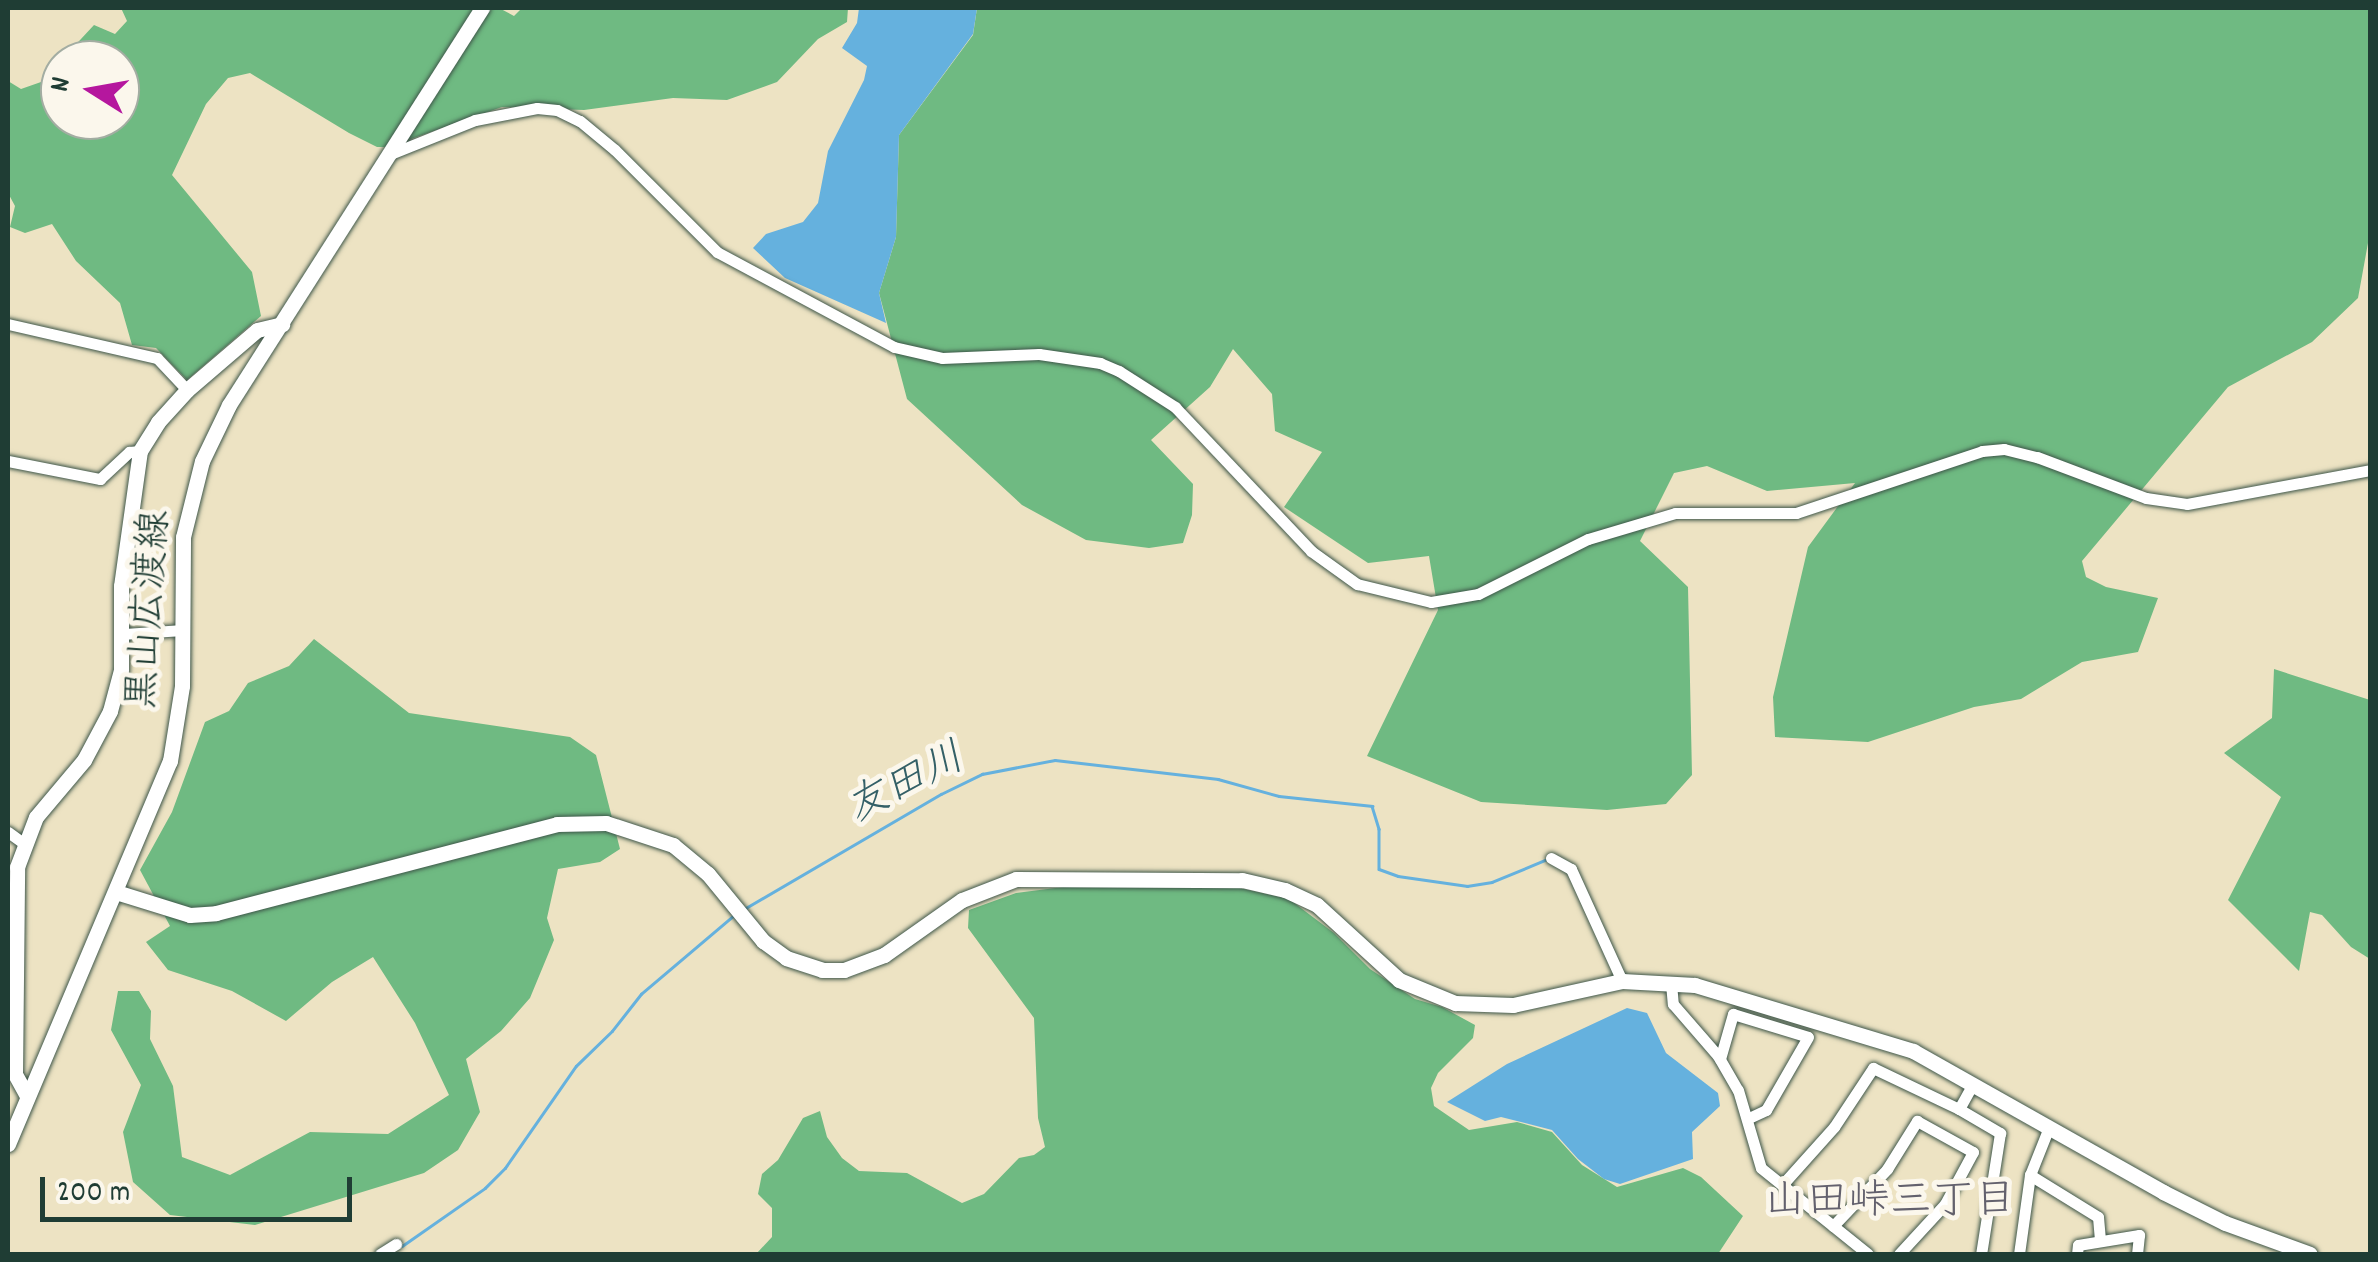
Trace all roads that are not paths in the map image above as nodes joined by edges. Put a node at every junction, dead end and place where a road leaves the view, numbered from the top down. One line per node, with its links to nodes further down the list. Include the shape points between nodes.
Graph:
1 (482, 8): 2 (street, 黒山広渡線)
2 (394, 153): 4 (street, 黒山広渡線); 8 (street, via 475,120 557,110 615,150 718,252 894,347 942,358 1039,354 1119,371 1174,407 1312,551 1357,584 1431,602 1478,594 1588,539 1674,513 1796,513 1982,451 2037,457 2146,498 2186,504)
3 (8, 324): 5 (street, via 158,358)
4 (282, 324): 5 (street, via 257,330); 9 (street, 黒山広渡線, via 229,405 194,485 183,537)
5 (187, 390): 6 (street)
6 (140, 451): 7 (street, via 128,452 100,479); 10 (street, via 121,586)
7 (8, 461)
8 (2370, 470)
9 (181, 630): 10 (street); 14 (street, 黒山広渡線, via 173,748)
10 (123, 634): 12 (street, via 121,670 100,733 46,800)
11 (8, 832): 12 (street)
12 (23, 842): 15 (street)
13 (1551, 858): 16 (street, via 1571,869)
14 (116, 892): 16 (street, via 190,915 216,913 558,824 606,823 674,844 763,941 786,958 822,970 861,966 998,884 1064,876 1242,880 1285,890 1316,905 1400,980 1455,1003 1514,1005); 20 (street, 黒山広渡線)
15 (11, 921): 20 (street, via 15,1074)
16 (1622, 982): 17 (street)
17 (1671, 983): 18 (street, via 1673,1004); 19 (street, via 1848,1029 1912,1051)
18 (1720, 1059): 22 (street); 22 (street, via 1733,1014 1808,1037 1766,1110)
19 (1972, 1084): 21 (street); 23 (street)
20 (26, 1094): 24 (street, 黒山広渡線)
21 (1959, 1109): 26 (street, via 1872,1068 1834,1127); 33 (street, via 2000,1133)
22 (1746, 1120): 26 (street, via 1760,1168)
23 (2049, 1126): 25 (street); 37 (street, via 2225,1223)
24 (8, 1144)
25 (2030, 1175): 28 (street, via 2098,1216); 34 (street)
26 (1782, 1185): 27 (street)
27 (1833, 1226): 31 (street); 32 (street, via 1886,1169 1917,1121 1972,1152 1944,1204)
28 (2100, 1241): 35 (street, via 2078,1245); 36 (street, via 2139,1235)
29 (396, 1244): 30 (street)
30 (380, 1254)
31 (1868, 1254)
32 (1899, 1254)
33 (1981, 1254)
34 (2019, 1254)
35 (2076, 1254)
36 (2137, 1254)
37 (2310, 1254)

